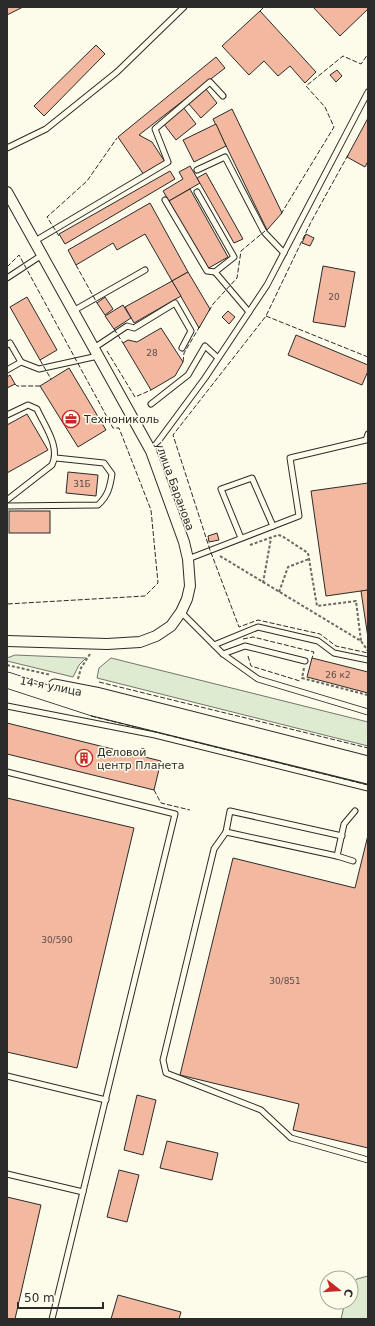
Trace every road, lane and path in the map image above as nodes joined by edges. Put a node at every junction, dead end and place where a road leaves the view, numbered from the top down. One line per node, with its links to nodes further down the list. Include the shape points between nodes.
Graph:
1 (184, 7): 4 (lane, via 117,72 46,129)
2 (368, 92): 10 (lane)
3 (223, 96): 9 (lane, via 210,82 155,129 168,162)
4 (7, 148)
5 (196, 170): 10 (lane, via 224,157 264,232)
6 (7, 192): 9 (street, улица Баранова)
7 (197, 192): 13 (lane, via 234,257)
8 (165, 200): 13 (lane, via 207,272)
9 (35, 241): 11 (street, улица Баранова)
10 (284, 253): 16 (lane)
11 (42, 255): 14 (lane); 15 (street, улица Баранова)
12 (145, 270): 15 (lane)
13 (215, 272): 16 (lane)
14 (7, 278)
15 (73, 311): 19 (street, улица Баранова)
16 (249, 312): 20 (lane)
17 (7, 345): 21 (lane, via 10,344)
18 (182, 348): 19 (lane, via 191,330 175,303 134,328 127,326)
19 (96, 352): 21 (lane, via 39,369); 27 (street, улица Баранова)
20 (218, 358): 23 (lane, via 205,346 188,375); 27 (lane)
21 (21, 362): 22 (lane)
22 (7, 370)
23 (151, 404)
24 (7, 415): 28 (lane, via 28,405 37,409 56,450)
25 (368, 434): 26 (lane)
26 (367, 441): 31 (lane, via 290,458 299,516)
27 (151, 451): 38 (street, улица Баранова)
28 (56, 458): 29 (lane, via 52,465); 30 (lane, via 104,463 112,474 104,500 98,505)
29 (7, 500)
30 (7, 506)
31 (273, 526): 32 (lane); 32 (lane, via 252,478 221,489)
32 (241, 538): 35 (lane)
33 (270, 538): 34 (path); 39 (path, via 282,536 308,554); 40 (path)
34 (249, 545)
35 (218, 547): 37 (path); 38 (lane)
36 (227, 553): 37 (path)
37 (220, 556): 40 (path)
38 (188, 559): 42 (street, улица Баранова, via 190,586)
39 (309, 559): 41 (path, via 288,567); 44 (path, via 317,606 356,600)
40 (263, 583): 41 (path)
41 (279, 592): 44 (path)
42 (181, 612): 43 (street, улица Баранова, via 171,626 156,636 140,642 107,644); 45 (lane)
43 (7, 641)
44 (361, 641): 46 (path)
45 (214, 645): 48 (lane); 49 (lane, via 258,627 318,641 334,653)
46 (368, 651)
47 (90, 653): 52 (path, via 81,668)
48 (223, 654): 50 (lane, via 245,646); 56 (lane, via 258,680)
49 (368, 660)
50 (306, 661): 53 (path, via 302,678)
51 (7, 679): 54 (main road, 14-я улица)
52 (78, 682)
53 (368, 695)
54 (94, 702): 57 (main road); 59 (main road)
55 (7, 706): 60 (lane, via 155,735)
56 (368, 712)
57 (368, 764)
58 (7, 772): 67 (lane, via 175,814)
59 (368, 776)
60 (368, 788)
61 (355, 811): 63 (lane, via 344,824)
62 (226, 832): 63 (lane, via 230,811); 64 (lane); 68 (lane, via 214,849 163,1060 166,1073 261,1110 291,1138)
63 (342, 836): 64 (lane)
64 (337, 856): 65 (lane)
65 (353, 861)
66 (7, 1076): 67 (lane)
67 (106, 1100): 70 (lane)
68 (368, 1160)
69 (7, 1174): 70 (lane)
70 (83, 1192): 71 (lane)
71 (52, 1319)

